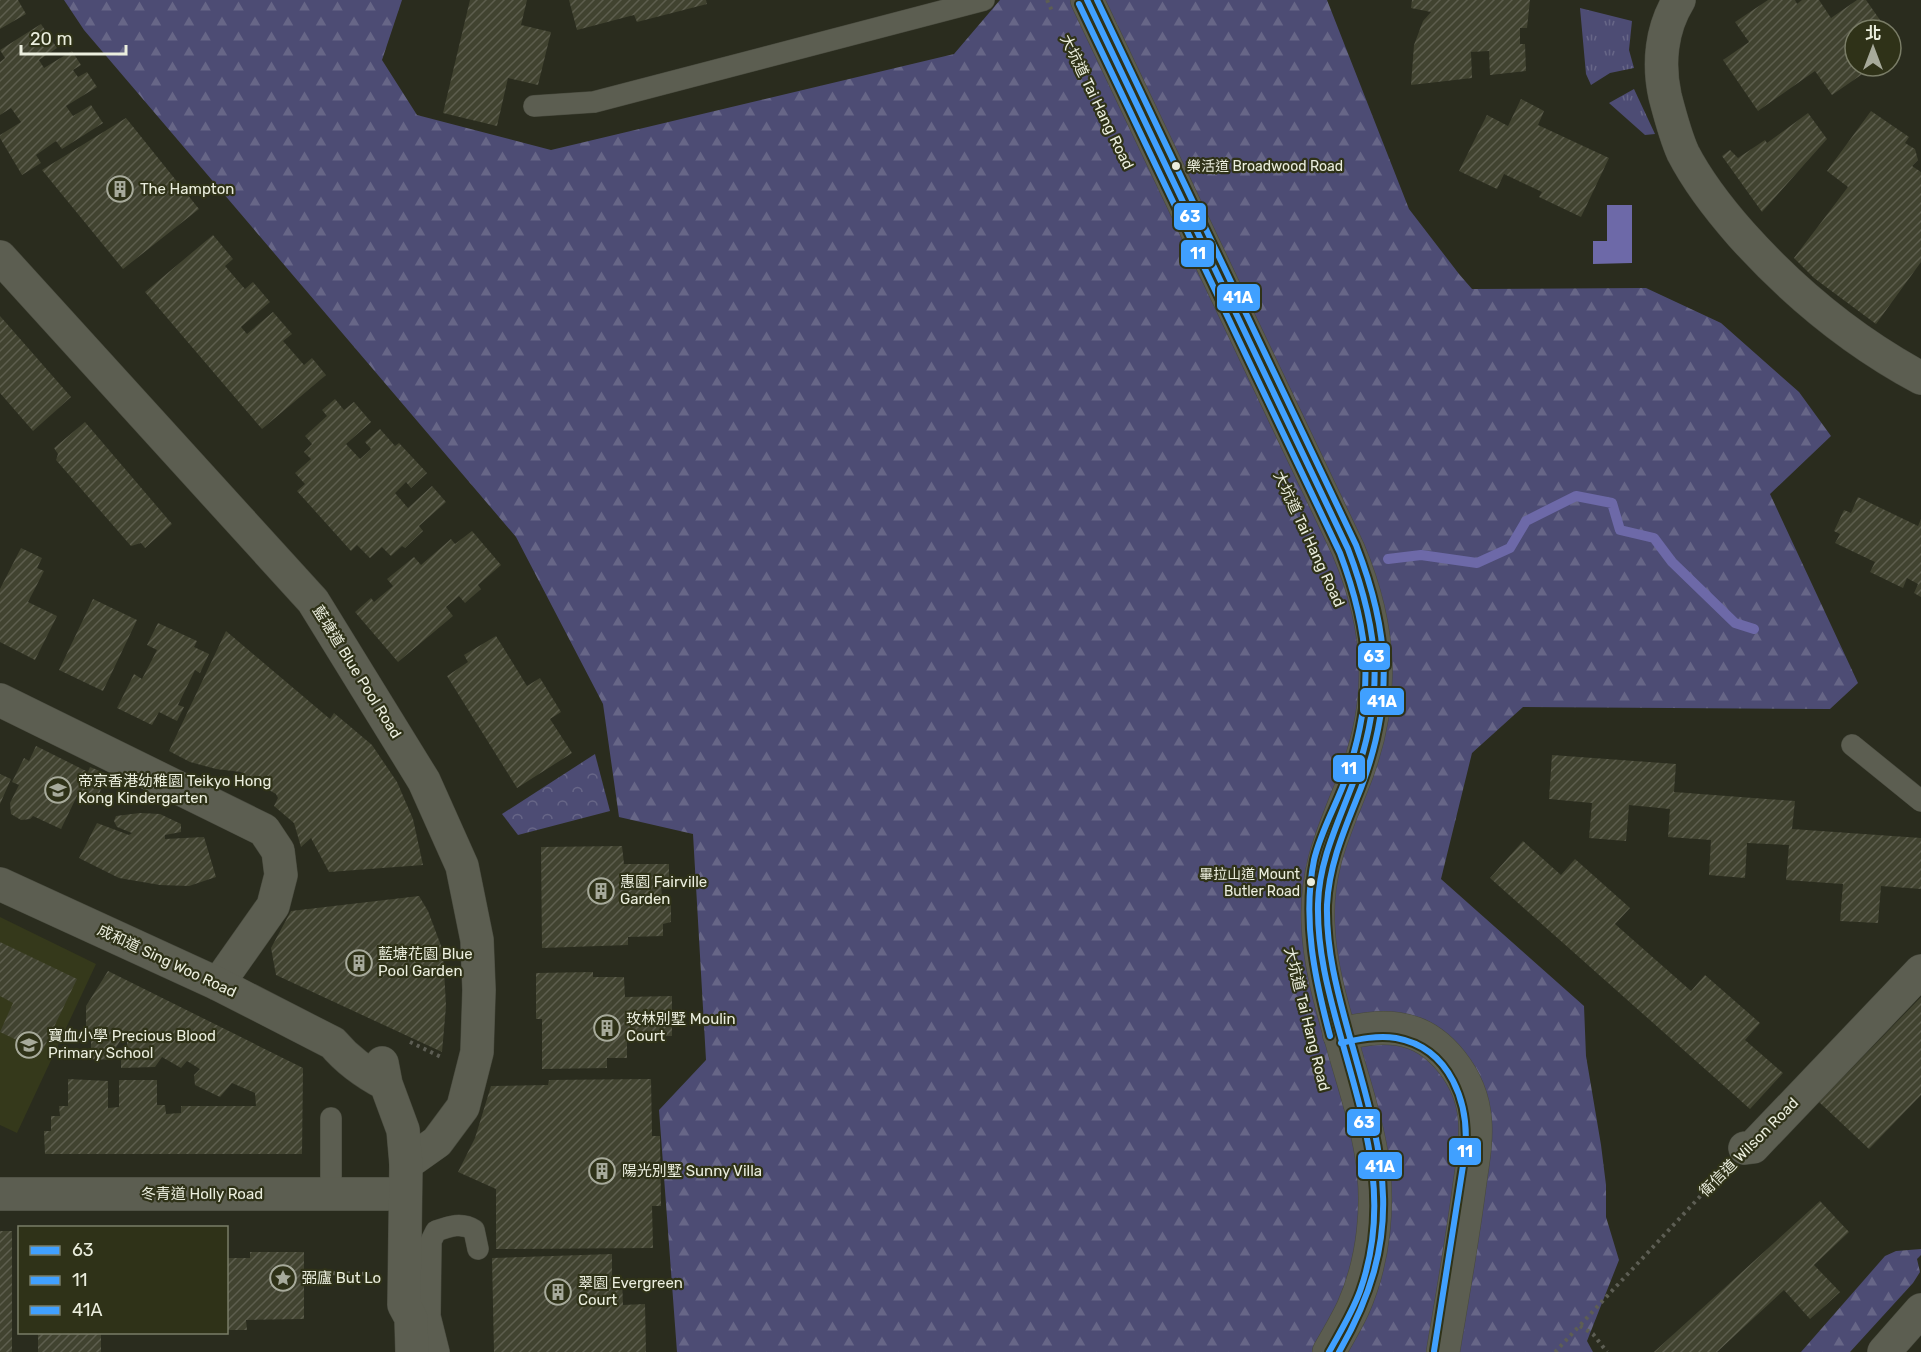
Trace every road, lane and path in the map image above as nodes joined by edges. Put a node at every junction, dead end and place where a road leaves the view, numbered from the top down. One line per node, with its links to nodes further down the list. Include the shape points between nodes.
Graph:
1 (984, 0): 6 (lane, via 594,102)
2 (1047, 0): 5 (path, 大坑道 Tai Hang Road)
3 (1087, 0): 15 (main road, 大坑道 Tai Hang Road, via 1348,549 1369,606 1377,670 1370,733 1332,832 1319,890 1321,955)
4 (1678, 0): 8 (street, via 1664,36 1662,80 1683,152 1702,184 1760,255 1816,308 1862,343)
5 (1057, 21)
6 (534, 106)
7 (0, 257): 20 (street, 藍塘道 Blue Pool Road, via 313,601 429,791 462,867 477,940 477,1052 463,1107)
8 (1921, 378)
9 (0, 700): 14 (street, via 264,830 278,851 281,875 273,906)
10 (1852, 745): 11 (lane)
11 (1921, 801)
12 (0, 884): 14 (street, 成和道 Sing Woo Road)
13 (1921, 971): 19 (street, 衛信道 Wilson Road, via 1753,1147)
14 (218, 984): 20 (street, 成和道 Sing Woo Road, via 333,1043 352,1041 381,1056 386,1084 403,1130)
15 (1339, 1034): 32 (main road, 大坑道 Tai Hang Road, via 1371,1151 1375,1200 1362,1283); 33 (street, via 1379,1027 1420,1035 1452,1062 1471,1097 1476,1137)
16 (408, 1041): 17 (path)
17 (447, 1060)
18 (331, 1118): 22 (lane)
19 (1745, 1148): 28 (path, 衛信道 Wilson Road)
20 (405, 1179): 22 (street, 冬青道 Holly Road); 26 (street)
21 (0, 1194): 22 (street, 冬青道 Holly Road)
22 (331, 1194)
23 (478, 1249): 31 (lane, via 474,1230 467,1226 436,1231 431,1241 430,1316)
24 (317, 1273): 25 (path)
25 (364, 1273)
26 (404, 1305): 29 (street, via 390,1319); 30 (street, via 411,1318)
27 (1921, 1310): 36 (street)
28 (1580, 1326): 34 (path, 衛信道 Wilson Road); 35 (path, via 1593,1334)
29 (389, 1352)
30 (412, 1352)
31 (439, 1352)
32 (1329, 1352)
33 (1443, 1352)
34 (1555, 1352)
35 (1607, 1352)
36 (1884, 1352)

